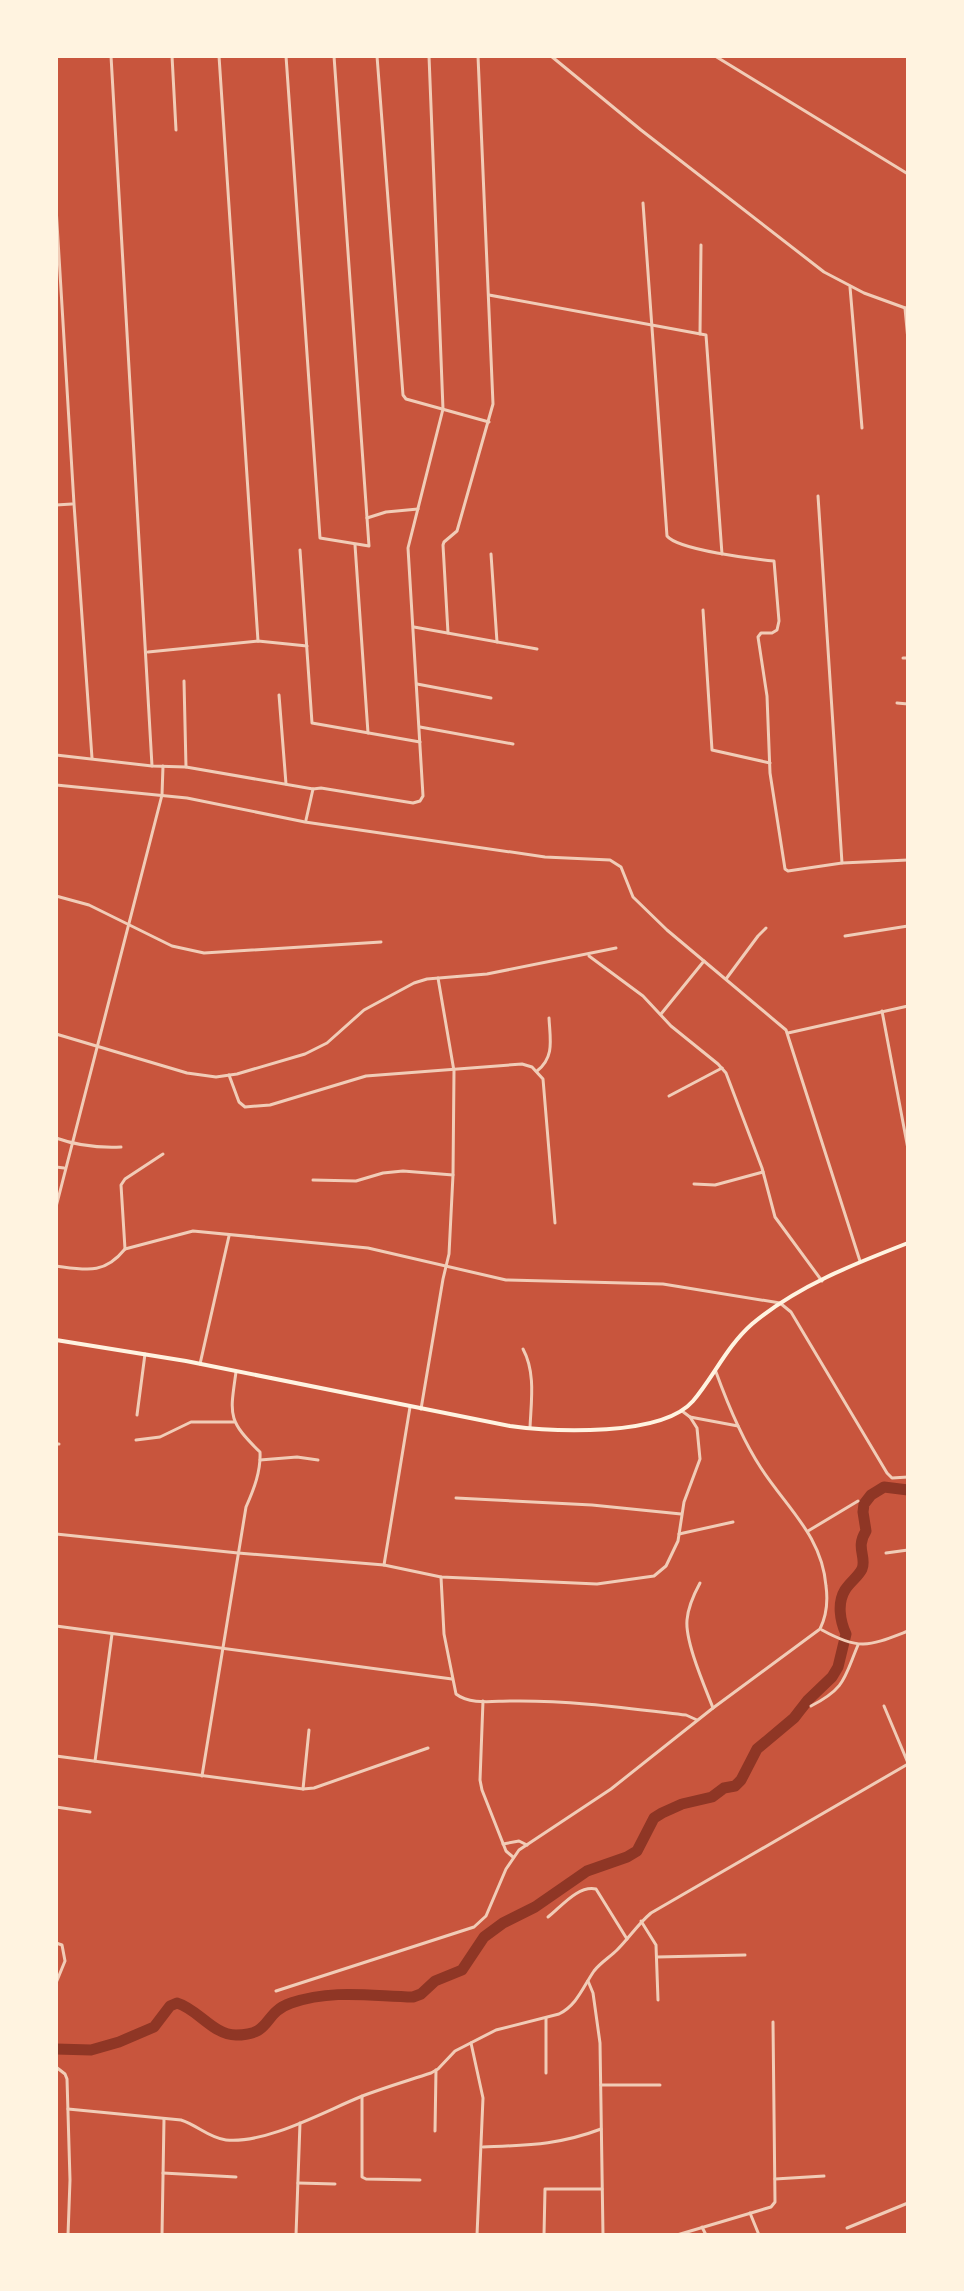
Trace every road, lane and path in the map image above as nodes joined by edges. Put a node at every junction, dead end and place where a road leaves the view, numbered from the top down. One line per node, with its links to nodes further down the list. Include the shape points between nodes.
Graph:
1 (111, 56): 43 (street)
2 (172, 56): 13 (street)
3 (219, 56): 39 (street)
4 (286, 56): 32 (street, via 320,538)
5 (334, 56): 31 (street)
6 (377, 56): 24 (street, via 403,395)
7 (429, 56): 24 (street)
8 (478, 56): 19 (street)
9 (551, 56): 12 (street)
10 (564, 56): 12 (street)
11 (715, 56): 14 (street)
12 (562, 64): 18 (street, via 812,263)
13 (176, 130)
14 (908, 174)
15 (643, 203): 21 (street)
16 (56, 207): 28 (street)
17 (701, 245): 22 (street)
18 (850, 287): 20 (street); 26 (street)
19 (488, 294): 21 (street); 25 (street, via 494,390)
20 (906, 309): 23 (street)
21 (652, 325): 22 (street); 35 (street, via 667,536)
22 (700, 334): 35 (street, via 706,335)
23 (908, 340)
24 (443, 409): 25 (street); 30 (street)
25 (489, 422): 38 (street, via 457,531 443,545)
26 (862, 428)
27 (818, 496): 66 (street)
28 (74, 504): 29 (street); 55 (street)
29 (56, 505)
30 (418, 509): 31 (street); 37 (street, via 408,548)
31 (367, 518): 32 (street, via 369,546)
32 (355, 544): 51 (street)
33 (300, 550): 41 (street)
34 (491, 554): 40 (street)
35 (722, 554): 56 (street, via 774,561 779,621 777,630 758,637)
36 (703, 610): 56 (street, via 712,750)
37 (414, 627): 38 (street); 45 (street)
38 (448, 633): 40 (street)
39 (258, 641): 41 (street); 43 (street)
40 (497, 642): 42 (street)
41 (307, 646): 51 (street, via 312,723)
42 (537, 649)
43 (146, 652): 57 (street)
44 (184, 681): 59 (street)
45 (417, 684): 47 (street); 50 (street)
46 (279, 695): 60 (street)
47 (491, 698)
48 (897, 703): 49 (street)
49 (908, 704)
50 (420, 727): 52 (street); 53 (street)
51 (368, 733): 52 (street)
52 (420, 742): 62 (street, via 420,801)
53 (513, 744)
54 (56, 755): 55 (street)
55 (92, 759): 57 (street)
56 (770, 763): 66 (street, via 785,869)
57 (152, 766): 58 (street)
58 (163, 766): 59 (street); 63 (street)
59 (186, 767): 60 (street)
60 (286, 784): 62 (street)
61 (56, 785): 63 (street)
62 (313, 789): 64 (street)
63 (162, 795): 64 (street); 68 (street)
64 (305, 822): 75 (street, via 545,857 610,860 621,867 633,897)
65 (908, 860): 66 (street)
66 (842, 863)
67 (56, 896): 68 (street)
68 (129, 925): 72 (street, via 172,946 204,953); 84 (street)
69 (908, 926): 71 (street)
70 (766, 928): 77 (street)
71 (845, 936)
72 (381, 942)
73 (616, 948): 74 (street)
74 (587, 955): 76 (street); 80 (street)
75 (704, 961): 77 (street); 80 (street)
76 (438, 978): 86 (street); 88 (street, via 414,983 379,1001 305,1054)
77 (726, 979): 82 (street)
78 (908, 1006): 79 (street)
79 (882, 1011): 82 (street); 93 (street)
80 (661, 1014): 85 (street)
81 (549, 1018): 87 (street, via 550,1051)
82 (788, 1033): 106 (street)
83 (56, 1034): 84 (street)
84 (98, 1047): 88 (street, via 203,1076); 91 (street)
85 (722, 1068): 89 (street); 97 (street)
86 (454, 1071): 87 (street, via 522,1064); 88 (street, via 366,1076 255,1107 239,1102); 98 (street)
87 (537, 1071): 102 (street, via 543,1079)
88 (229, 1075)
89 (669, 1096)
90 (56, 1138): 91 (street)
91 (71, 1143): 92 (street); 96 (street)
92 (121, 1147)
93 (908, 1149)
94 (163, 1154): 105 (street, via 121,1185)
95 (56, 1167): 96 (street)
96 (64, 1168): 101 (street)
97 (763, 1172): 100 (street, via 715,1185); 109 (street, via 775,1217)
98 (453, 1175): 99 (street, via 403,1171 356,1181); 108 (street)
99 (313, 1180)
100 (694, 1184)
101 (56, 1207)
102 (555, 1223)
103 (229, 1236): 105 (street, via 183,1232); 108 (street, via 368,1248); 114 (street)
104 (908, 1243): 106 (main road)
105 (125, 1249): 107 (street, via 98,1269)
106 (860, 1261): 109 (main road)
107 (56, 1266)
108 (446, 1266): 110 (street, via 506,1280 663,1284); 118 (street)
109 (822, 1281): 110 (main road)
110 (780, 1303): 115 (main road, via 737,1339); 128 (street, via 791,1312 887,1473)
111 (56, 1340): 113 (main road)
112 (523, 1349): 124 (street, via 531,1375)
113 (145, 1354): 114 (main road); 120 (street)
114 (200, 1364): 116 (main road)
115 (715, 1368): 119 (main road); 123 (street)
116 (236, 1372): 117 (main road); 122 (street)
117 (410, 1407): 118 (main road); 139 (street)
118 (421, 1409): 124 (main road)
119 (682, 1411): 121 (street); 124 (main road, via 609,1428)
120 (137, 1415)
121 (690, 1417): 123 (street); 131 (street, via 697,1428 700,1459)
122 (234, 1422): 125 (street, via 191,1422 160,1437); 126 (street, via 260,1452)
123 (738, 1426): 133 (street)
124 (530, 1429)
125 (136, 1440)
126 (260, 1460): 127 (street); 137 (street)
127 (318, 1460)
128 (908, 1477)
129 (456, 1498): 131 (street)
130 (858, 1501): 133 (street)
131 (681, 1514): 135 (street)
132 (733, 1522): 135 (street)
133 (808, 1531): 143 (street, via 825,1575 827,1609)
134 (56, 1534): 137 (street)
135 (679, 1534): 140 (street, via 666,1566 654,1576 597,1584)
136 (908, 1550): 138 (street)
137 (238, 1553): 139 (street); 147 (street)
138 (886, 1553)
139 (384, 1565): 140 (street)
140 (441, 1577): 148 (street)
141 (700, 1583): 152 (street, via 687,1620 698,1672)
142 (56, 1626): 145 (street)
143 (820, 1629): 146 (street); 152 (street)
144 (908, 1631): 146 (street, via 876,1644)
145 (112, 1634): 147 (street); 157 (street)
146 (855, 1644): 150 (street, via 839,1688)
147 (223, 1649): 148 (street); 159 (street)
148 (452, 1679): 149 (street, via 461,1699)
149 (483, 1701): 153 (street, via 549,1700); 163 (street, via 480,1780)
150 (811, 1706)
151 (884, 1706): 158 (street)
152 (713, 1708): 153 (street)
153 (697, 1720): 164 (street, via 611,1789)
154 (309, 1730): 160 (street)
155 (428, 1748): 160 (street)
156 (56, 1756): 157 (street)
157 (94, 1762): 159 (street)
158 (908, 1764): 167 (street)
159 (202, 1776): 160 (street)
160 (303, 1789)
161 (56, 1807): 162 (street)
162 (90, 1812)
163 (503, 1844): 164 (street); 165 (street)
164 (527, 1845): 165 (street)
165 (513, 1857): 174 (street, via 486,1916 474,1927)
166 (548, 1917): 168 (street, via 590,1887)
167 (641, 1921): 168 (street); 171 (street, via 653,1938)
168 (627, 1939): 172 (street)
169 (56, 1943): 173 (street, via 65,1951 65,1961)
170 (745, 1955): 171 (street)
171 (657, 1957): 175 (street)
172 (588, 1981): 176 (street, via 567,2010); 182 (street, via 598,2022)
173 (56, 1983)
174 (276, 1991)
175 (658, 2000)
176 (546, 2018): 178 (street, via 506,2026); 181 (street)
177 (773, 2022): 194 (street)
178 (471, 2043): 180 (street); 190 (street, via 483,2098)
179 (56, 2067): 185 (street, via 67,2079)
180 (436, 2070): 184 (street); 189 (street)
181 (546, 2073)
182 (601, 2085): 183 (street); 188 (street)
183 (660, 2085)
184 (362, 2096): 187 (street); 195 (street, via 362,2178)
185 (68, 2109): 186 (street); 203 (street)
186 (164, 2119): 187 (street, via 190,2123 222,2140); 191 (street)
187 (300, 2123): 196 (street)
188 (601, 2129): 190 (street, via 544,2145); 198 (street)
189 (435, 2131)
190 (482, 2147): 206 (street)
191 (163, 2173): 193 (street); 204 (street)
192 (824, 2176): 194 (street)
193 (236, 2177)
194 (775, 2179): 200 (street, via 775,2202)
195 (420, 2180)
196 (298, 2183): 197 (street); 205 (street)
197 (335, 2184)
198 (602, 2189): 207 (street, via 545,2189); 208 (street)
199 (908, 2203): 202 (street)
200 (750, 2213): 201 (street); 211 (street)
201 (702, 2227): 209 (street); 210 (street)
202 (847, 2228)
203 (68, 2235)
204 (162, 2235)
205 (296, 2235)
206 (477, 2235)
207 (544, 2235)
208 (603, 2235)
209 (677, 2235)
210 (706, 2235)
211 (759, 2235)

